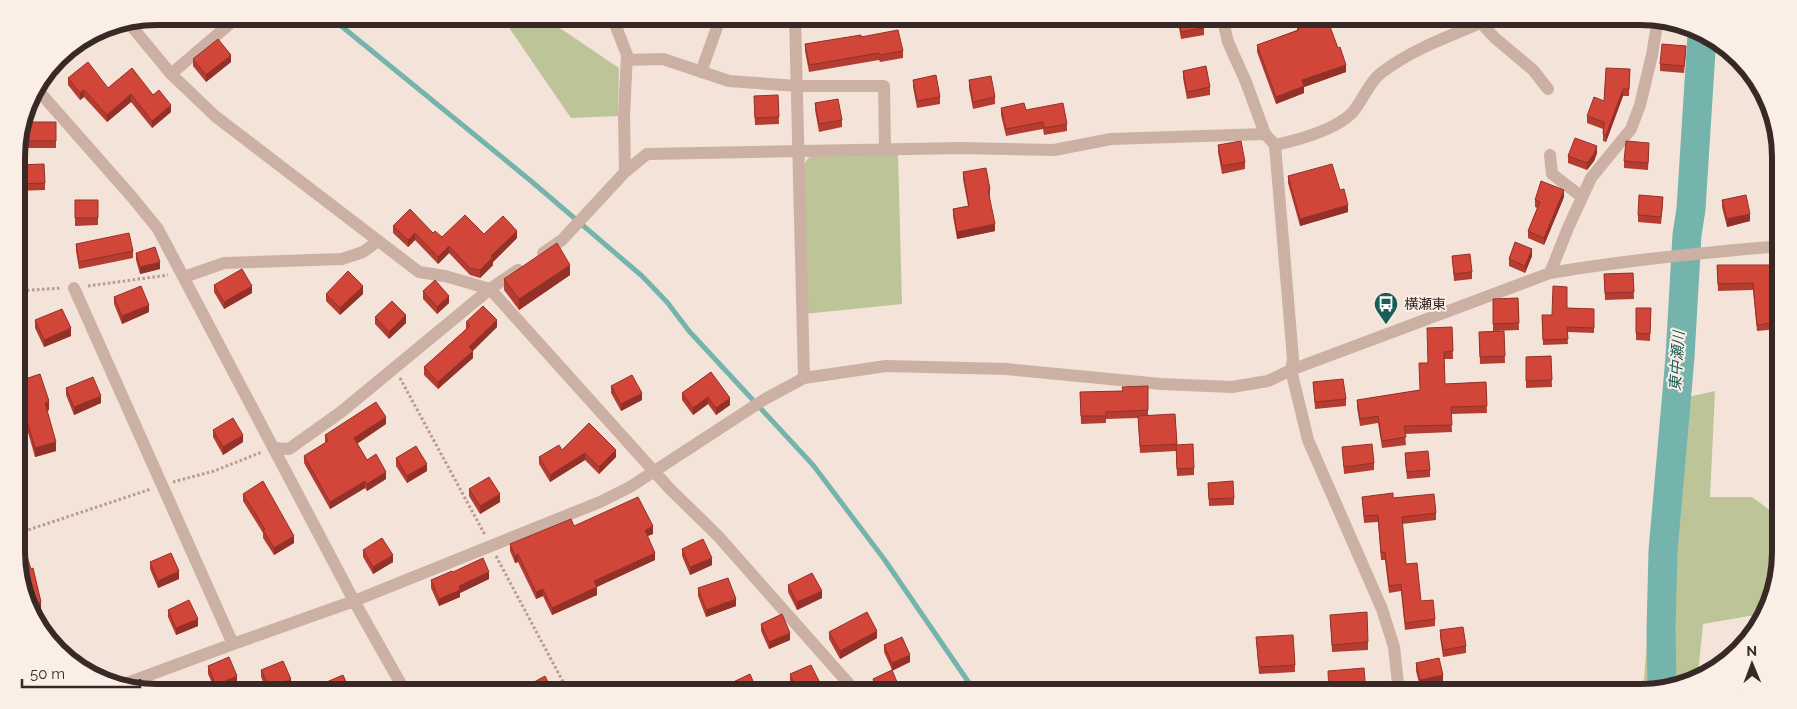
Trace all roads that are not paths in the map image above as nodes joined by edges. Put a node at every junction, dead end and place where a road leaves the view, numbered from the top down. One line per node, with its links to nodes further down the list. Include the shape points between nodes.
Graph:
1 (229, 25): 12 (street)
2 (615, 25): 10 (street)
3 (717, 25): 11 (street)
4 (795, 25): 13 (street)
5 (1224, 25): 16 (street)
6 (1477, 25): 17 (street, via 1407,55 1379,74 1351,114 1334,125)
7 (1484, 25): 14 (street, via 1533,70)
8 (1657, 26): 22 (street, via 1640,105 1631,129 1592,178)
9 (133, 28): 12 (street)
10 (627, 60): 11 (street, via 663,59); 21 (street)
11 (701, 72): 13 (street, via 729,81)
12 (171, 74): 23 (street, via 215,116)
13 (797, 86): 18 (street, via 884,86); 19 (street)
14 (1548, 89)
15 (42, 94): 26 (street, via 153,222)
16 (1265, 134): 17 (street); 18 (street, via 1121,139 1054,150)
17 (1275, 145): 29 (street, via 1293,359)
18 (885, 149): 19 (street)
19 (798, 151): 21 (street, via 647,154); 30 (street)
20 (1550, 155): 22 (street, via 1552,174)
21 (625, 172): 28 (street, via 562,240)
22 (1582, 197): 25 (street)
23 (378, 242): 26 (street, via 363,252 342,259 224,263); 28 (street, via 419,272)
24 (1772, 247): 25 (street)
25 (1550, 273): 29 (street)
26 (184, 277): 31 (street)
27 (74, 288): 34 (street)
28 (490, 289): 31 (street, via 341,412 289,449); 32 (street)
29 (1291, 370): 30 (street, via 1268,381 1232,388 1006,369 896,366); 38 (street, via 1308,440 1382,609 1394,647)
30 (804, 378): 32 (street)
31 (273, 448): 33 (street)
32 (654, 470): 33 (street, via 600,502); 37 (street, via 718,536)
33 (354, 601): 34 (street); 36 (street)
34 (233, 644): 35 (street)
35 (143, 683)
36 (401, 684)
37 (849, 684)
38 (1397, 684)

